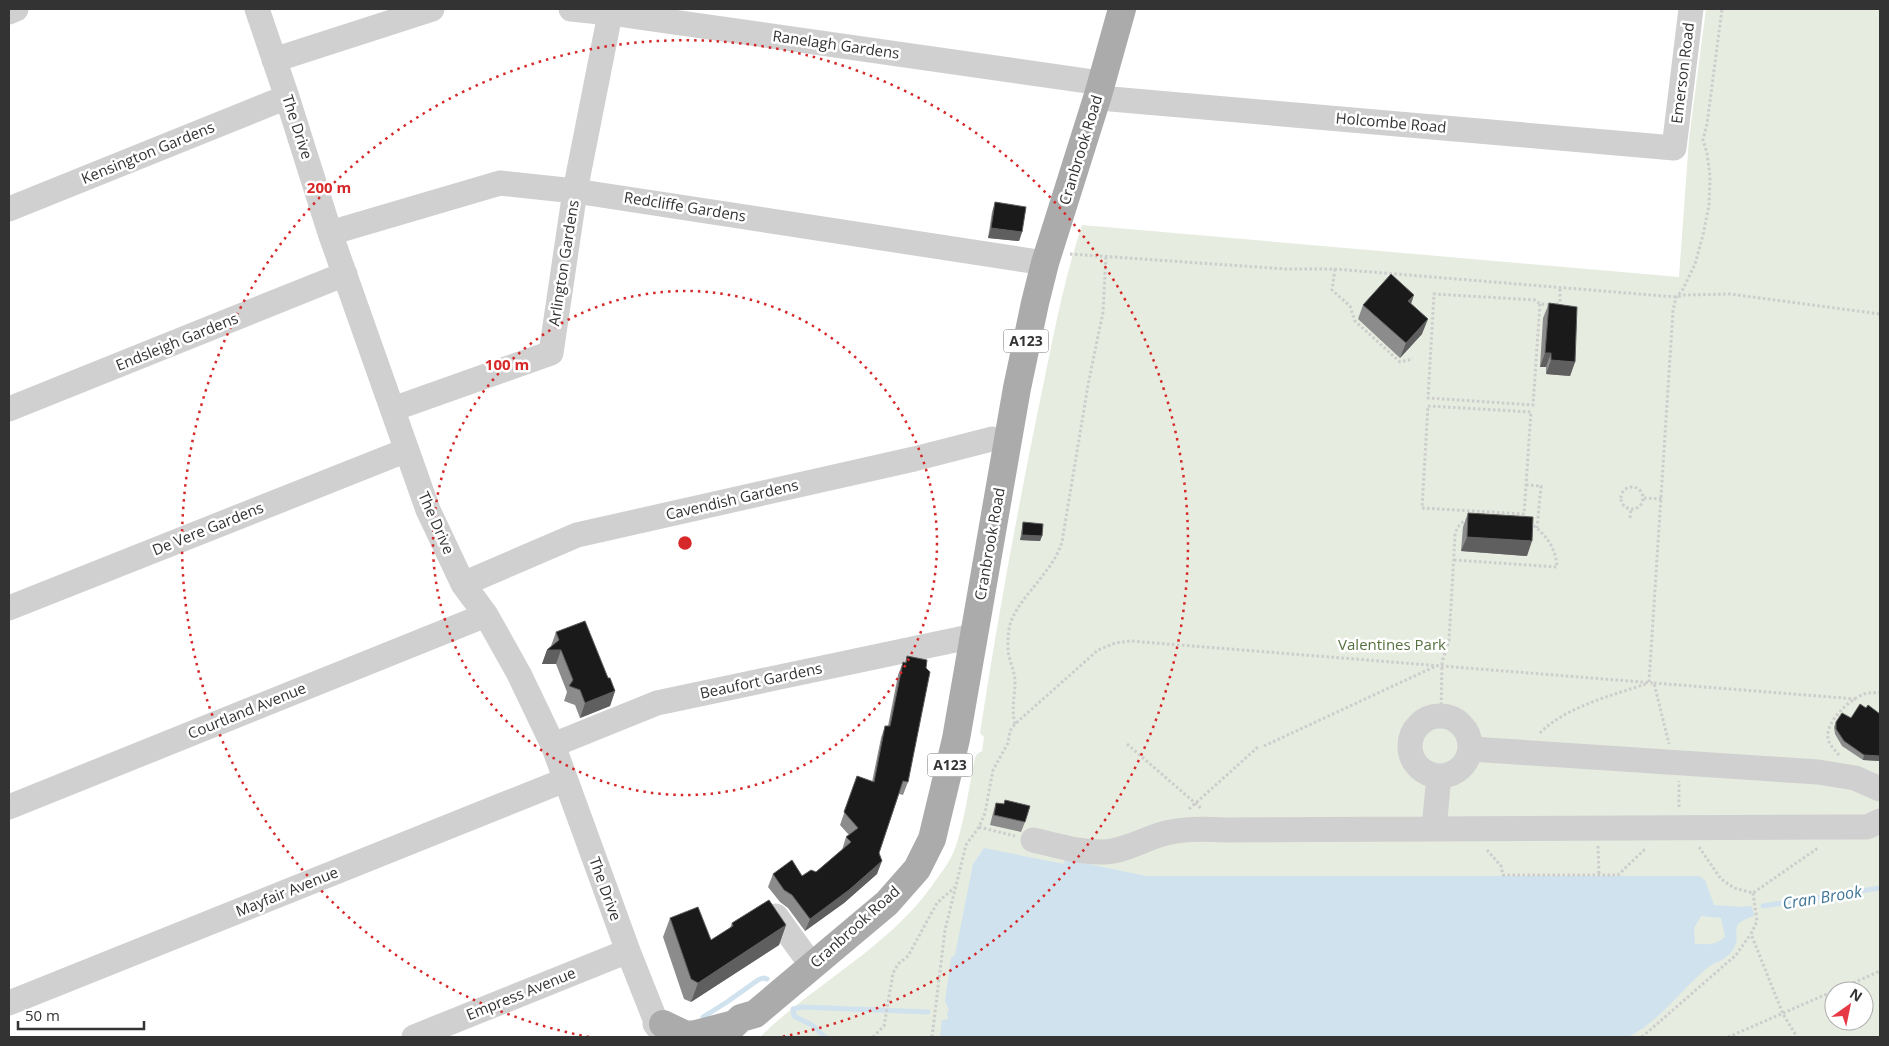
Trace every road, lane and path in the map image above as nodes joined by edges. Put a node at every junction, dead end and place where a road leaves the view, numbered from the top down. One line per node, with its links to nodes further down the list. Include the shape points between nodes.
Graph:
1 (16, 9): 9 (street)
2 (257, 9): 10 (street, The Drive)
3 (432, 9): 10 (street)
4 (571, 9): 8 (street, Ranelagh Gardens)
5 (1122, 9): 11 (main road, Cranbrook Road / A123)
6 (1692, 9): 13 (street, Emerson Road)
7 (1722, 9): 25 (path, via 1703,140 1710,176 1709,205 1695,264)
8 (611, 11): 11 (street, Ranelagh Gardens); 14 (street, Arlington Gardens)
9 (9, 12)
10 (274, 60): 12 (street, The Drive)
11 (1099, 89): 13 (street, Holcombe Road, via 1111,99 1674,148); 19 (main road, Cranbrook Road / A123)
12 (288, 97): 15 (street, Kensington Gardens); 16 (street, The Drive)
13 (1675, 138)
14 (575, 191): 16 (street, Redcliffe Gardens, via 500,183); 19 (street, Redcliffe Gardens); 30 (street, Arlington Gardens, via 551,353)
15 (9, 210)
16 (330, 233): 21 (street, The Drive)
17 (1073, 254): 18 (path)
18 (1106, 256): 20 (path, via 1286,269); 55 (path, via 1102,312 1062,542 1052,565 1018,608 1009,628 1008,645 1015,682 1012,714)
19 (1045, 263): 31 (main road, Cranbrook Road / A123)
20 (1335, 269): 22 (path); 28 (path, via 1332,290 1350,306 1355,321 1400,362)
21 (345, 274): 29 (street, Endsleigh Gardens); 30 (street, The Drive)
22 (1388, 274): 23 (path); 24 (path)
23 (1388, 279)
24 (1560, 288): 25 (path); 26 (path, via 1559,304)
25 (1676, 297): 27 (path, via 1730,294); 35 (path)
26 (1540, 304): 26 (path, via 1533,405 1428,398 1434,294 1535,300)
27 (1880, 314)
28 (1413, 359)
29 (9, 409)
30 (393, 409): 32 (street, The Drive)
31 (1007, 443): 44 (street, Cavendish Gardens, via 992,439 577,535); 47 (main road, Cranbrook Road / A123)
32 (407, 450): 44 (street, The Drive, via 428,510); 45 (street, De Vere Gardens)
33 (1526, 485): 37 (path, via 1524,514); 37 (path, via 1531,412 1428,406 1422,508); 42 (path, via 1541,486)
34 (1644, 498): 35 (path); 36 (path, via 1638,508); 36 (path, via 1639,489 1625,490 1622,503)
35 (1662, 499): 50 (path)
36 (1631, 509): 39 (path)
37 (1512, 513): 40 (path)
38 (1473, 518): 43 (path, via 1456,529)
39 (1630, 518)
40 (1512, 519)
41 (1523, 521): 42 (path)
42 (1537, 528): 43 (path, via 1553,548 1557,567)
43 (1454, 560): 49 (path, via 1450,641)
44 (463, 584): 46 (street, The Drive)
45 (9, 608)
46 (486, 615): 57 (street, The Drive); 65 (street, Courtland Avenue)
47 (974, 636): 57 (street, Beaufort Gardens, via 657,703); 83 (main road, Cranbrook Road / A123, via 956,739 932,839 917,869 887,903)
48 (1436, 666): 49 (path); 55 (path, via 1130,641 1115,643 1098,650); 64 (path, via 1261,746)
49 (1442, 666): 50 (path); 54 (path)
50 (1649, 682): 59 (path, via 1550,722)
51 (1654, 683): 53 (path)
52 (1880, 693): 53 (path)
53 (1856, 699): 60 (path, via 1832,722 1828,736 1842,762)
54 (1441, 715): 58 (street, via 1451,717 1466,730); 61 (street, via 1426,719 1414,729 1409,749 1416,765 1430,775)
55 (1015, 724): 68 (path, via 994,770)
56 (1127, 744): 64 (path)
57 (553, 745): 62 (street, The Drive)
58 (1470, 749): 59 (street); 61 (street, via 1468,758 1456,772)
59 (1520, 754): 60 (street)
60 (1842, 775): 63 (street)
61 (1439, 776): 73 (street)
62 (565, 780): 82 (street, The Drive); 87 (street, Mayfair Avenue)
63 (1880, 789)
64 (1196, 803): 66 (path); 75 (path)
65 (9, 807)
66 (1188, 810)
67 (1880, 821): 69 (street, via 1867,827)
68 (979, 827): 76 (path); 78 (path, via 966,845)
69 (1847, 827): 72 (street); 79 (path)
70 (1598, 828): 71 (street); 74 (street); 77 (path)
71 (1667, 828): 72 (street); 77 (path, via 1618,875)
72 (1693, 828): 79 (path, via 1695,842 1721,879 1734,888)
73 (1434, 829): 74 (street); 75 (street)
74 (1473, 829): 77 (path, via 1479,842 1501,866 1503,875)
75 (1227, 830): 76 (street, via 1178,830 1106,852 1086,852)
76 (1033, 840)
77 (1599, 875)
78 (956, 887): 92 (path, via 937,903 908,956 898,964 893,974 884,1026); 93 (path, via 945,930)
79 (1753, 894): 81 (path, via 1756,916)
80 (776, 916): 83 (street)
81 (1751, 934): 88 (path); 94 (path, via 1736,955)
82 (628, 951): 90 (street, The Drive); 91 (street, Empress Avenue)
83 (812, 966): 89 (main road, Cranbrook Road / A123)
84 (1880, 971): 85 (path)
85 (1857, 981)
86 (1824, 996): 88 (path)
87 (9, 1003)
88 (1783, 1014): 95 (path); 96 (path)
89 (738, 1028): 90 (main road, via 692,1035)
90 (665, 1029)
91 (414, 1037)
92 (873, 1037)
93 (932, 1037)
94 (1642, 1037)
95 (1728, 1037)
96 (1797, 1037)

